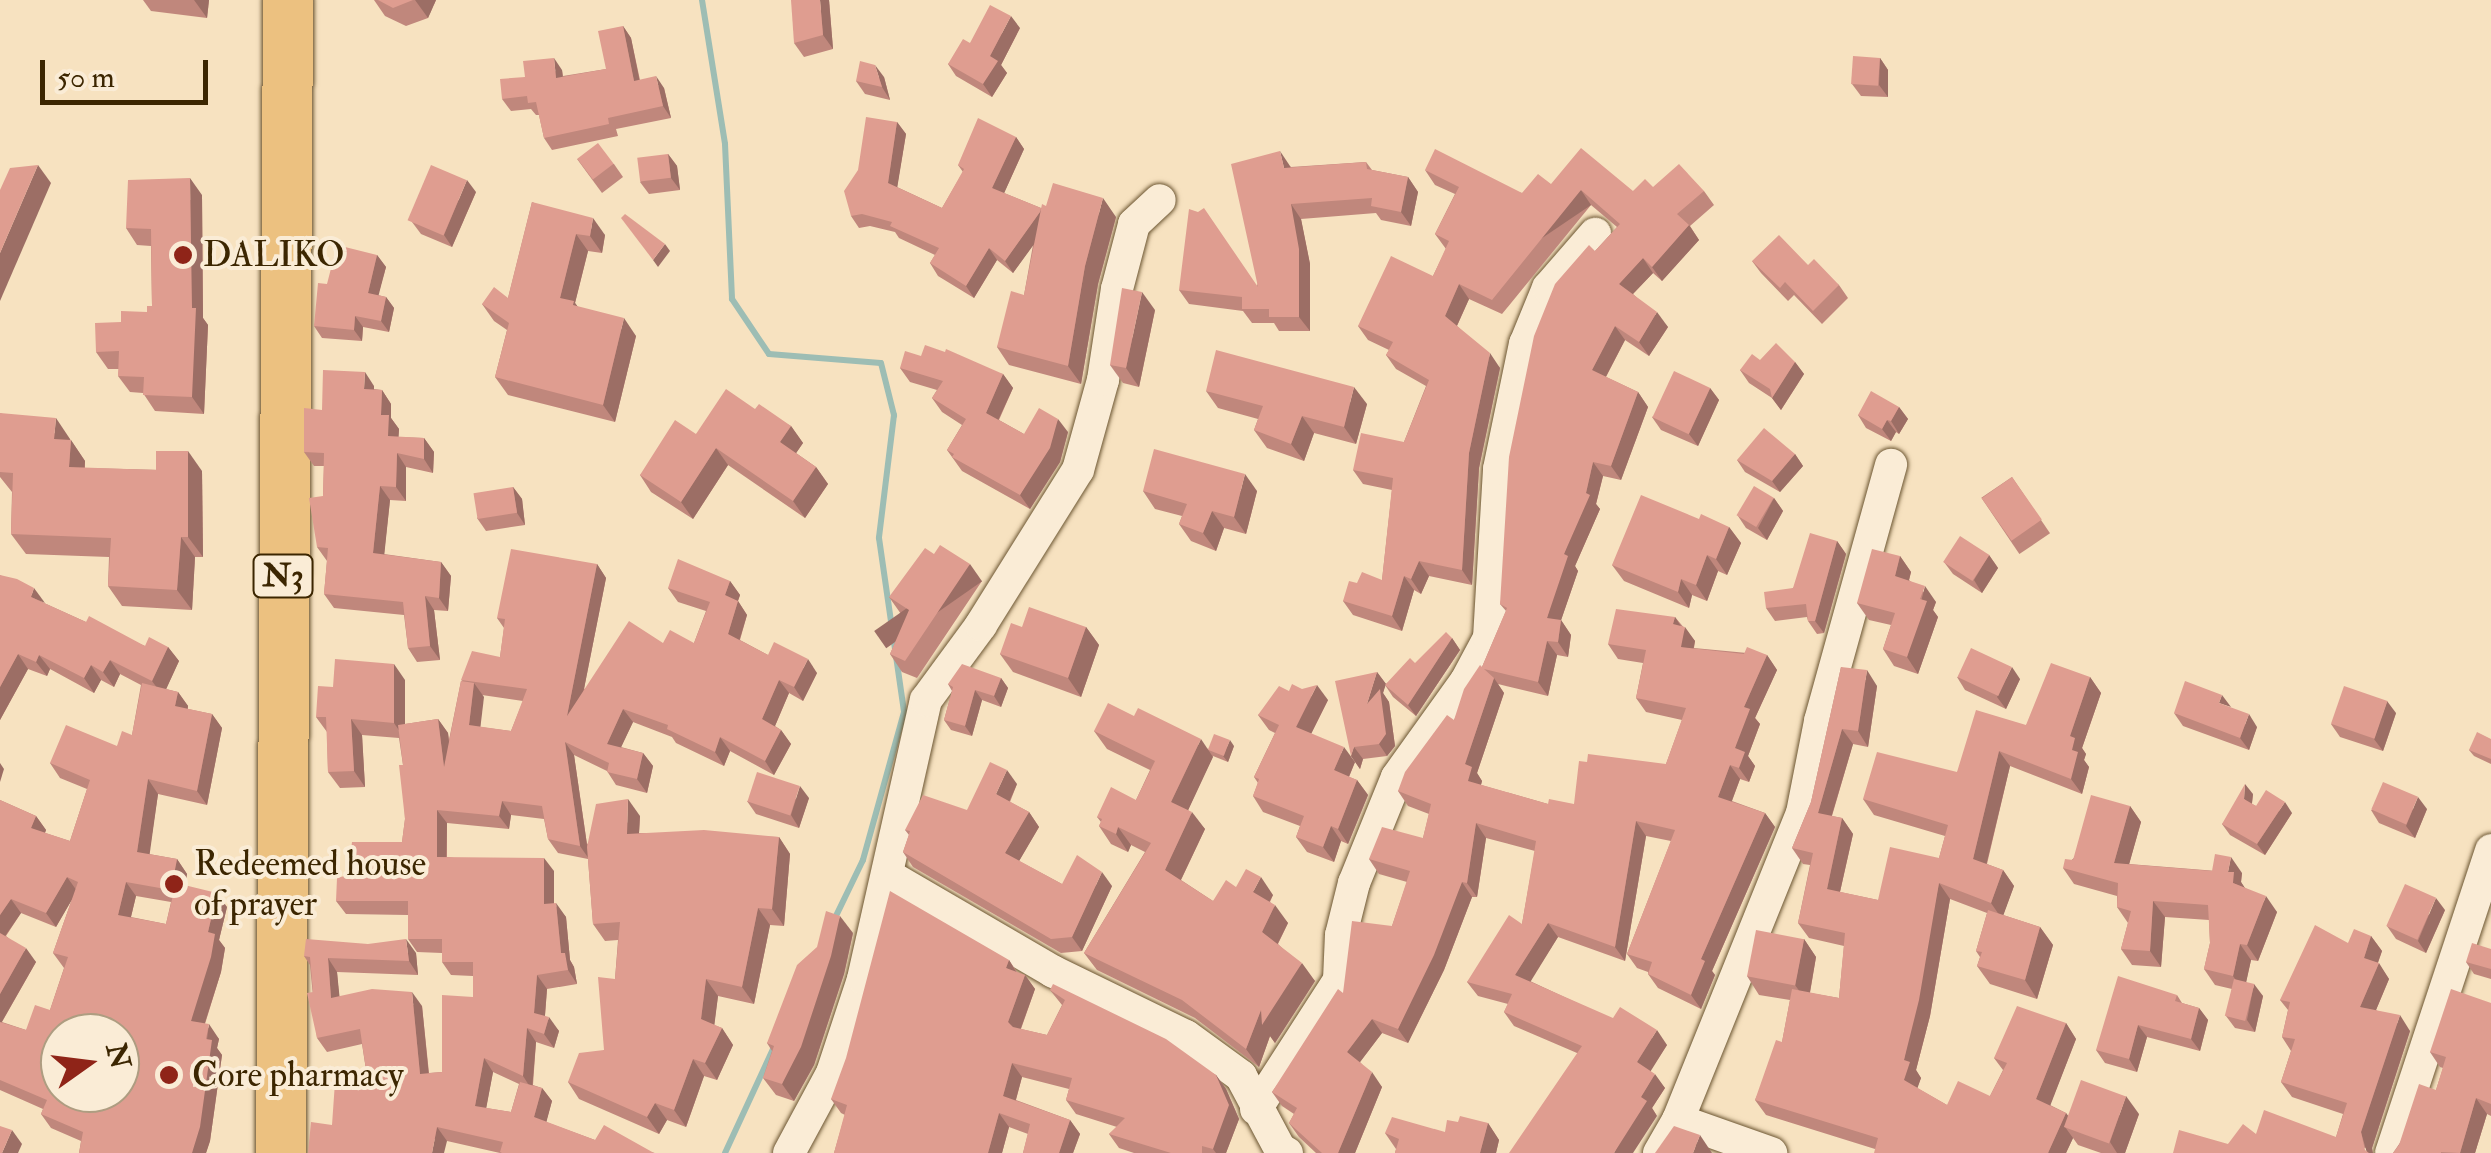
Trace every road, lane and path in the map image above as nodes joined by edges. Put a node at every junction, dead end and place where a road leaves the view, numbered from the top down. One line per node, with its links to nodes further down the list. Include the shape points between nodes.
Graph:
1 (288, 0): 10 (highway, N3)
2 (1160, 200): 6 (street, via 1134,224 1078,470 982,625 926,700)
3 (1594, 234): 7 (street, via 1548,288 1525,344 1499,469 1488,638 1466,681 1397,777 1354,883 1339,980)
4 (1891, 465): 8 (street, via 1820,721 1802,813)
5 (2491, 850): 14 (street)
6 (888, 876): 7 (street, via 1052,971 1186,1036 1242,1076); 9 (street, via 832,1074)
7 (1256, 1108): 11 (street)
8 (1678, 1120): 12 (street); 13 (street)
9 (794, 1150)
10 (282, 1153)
11 (1287, 1153)
12 (1659, 1153)
13 (1770, 1153)
14 (2392, 1153)

